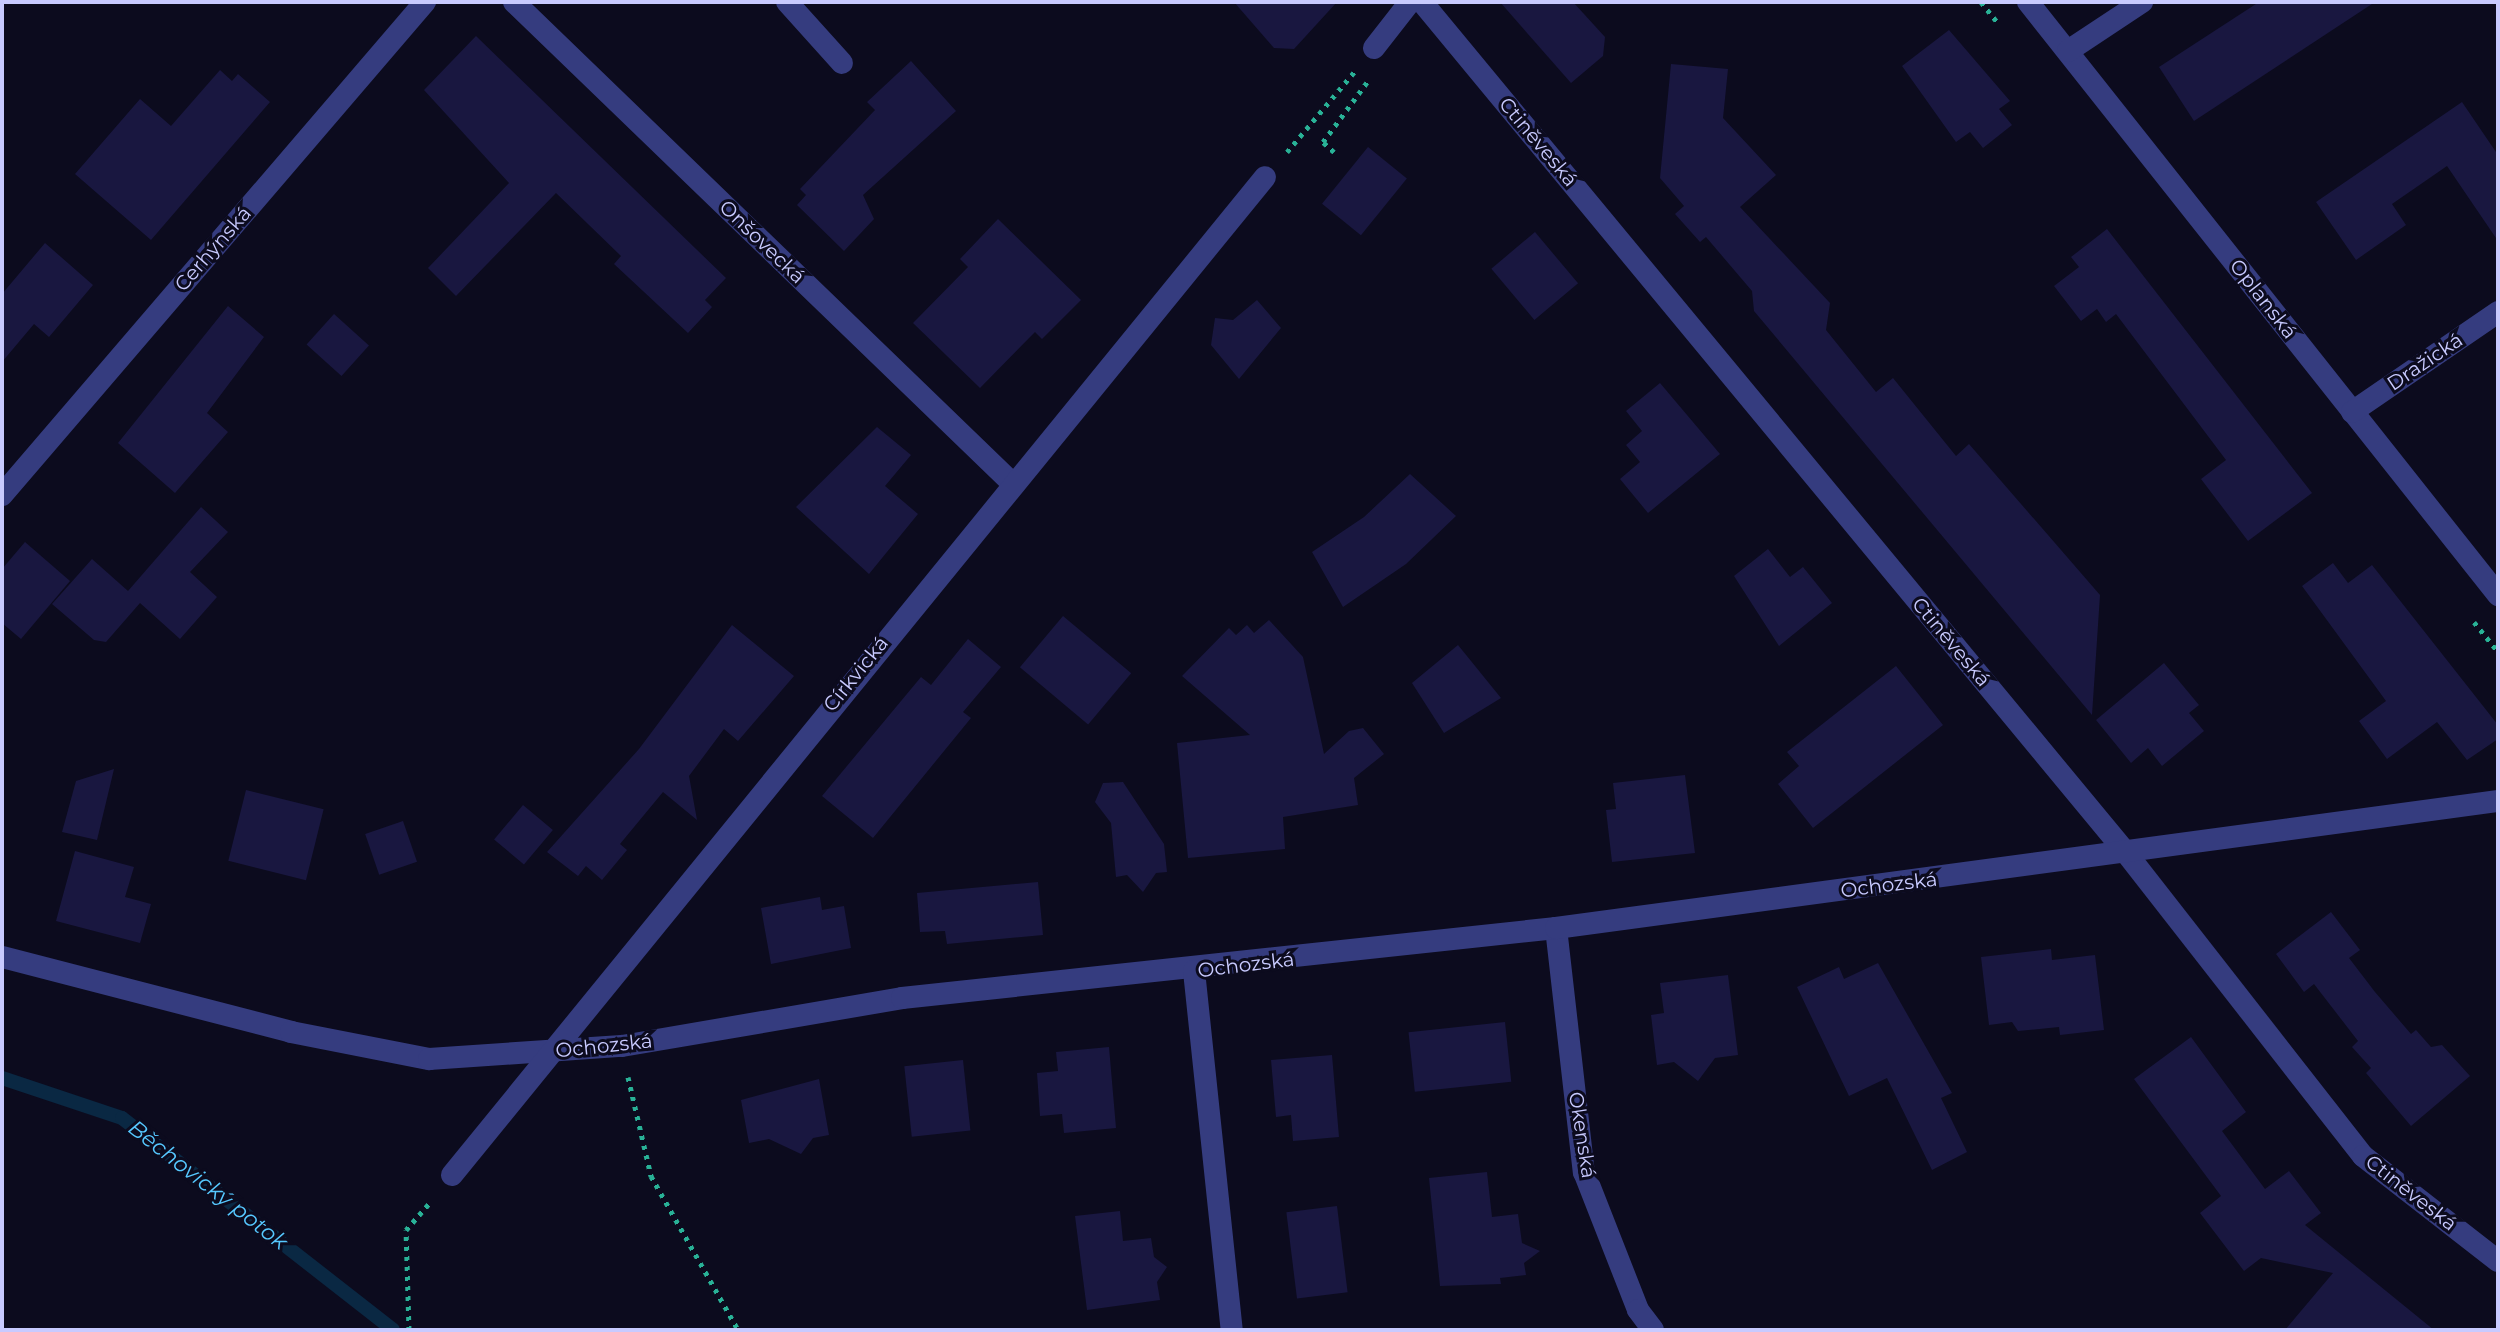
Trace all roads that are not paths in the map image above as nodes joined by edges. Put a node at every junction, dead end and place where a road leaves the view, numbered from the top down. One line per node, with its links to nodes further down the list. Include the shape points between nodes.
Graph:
1 (425, 2): 15 (street, Cerhýnská)
2 (514, 2): 14 (street, Onšovecká)
3 (787, 2): 10 (street)
4 (1422, 2): 18 (street, Ctiněveská)
5 (2028, 2): 9 (street, Oplanská)
6 (2142, 2): 9 (street)
7 (1404, 9): 8 (street)
8 (1374, 48)
9 (2068, 51): 13 (street, Oplanská)
10 (842, 63)
11 (1265, 177): 14 (street, Církvická)
12 (2498, 312): 13 (street, Dražická)
13 (2352, 412): 16 (street, Oplanská)
14 (1011, 482): 22 (street, Církvická)
15 (2, 495)
16 (2498, 595)
17 (2498, 801): 18 (street, Ochozská)
18 (2127, 854): 19 (street, Ochozská); 24 (street, Ctiněveská, via 2363,1156)
19 (1556, 928): 21 (street, Ochozská); 26 (street, Okenská, via 1584,1172 1638,1310)
20 (2, 957): 22 (street, Ochozská, via 291,1032 429,1059)
21 (1194, 971): 22 (street, Ochozská, via 902,998 622,1046); 25 (street)
22 (553, 1051): 23 (street, Církvická)
23 (452, 1175)
24 (2498, 1261)
25 (1232, 1330)
26 (1653, 1330)

